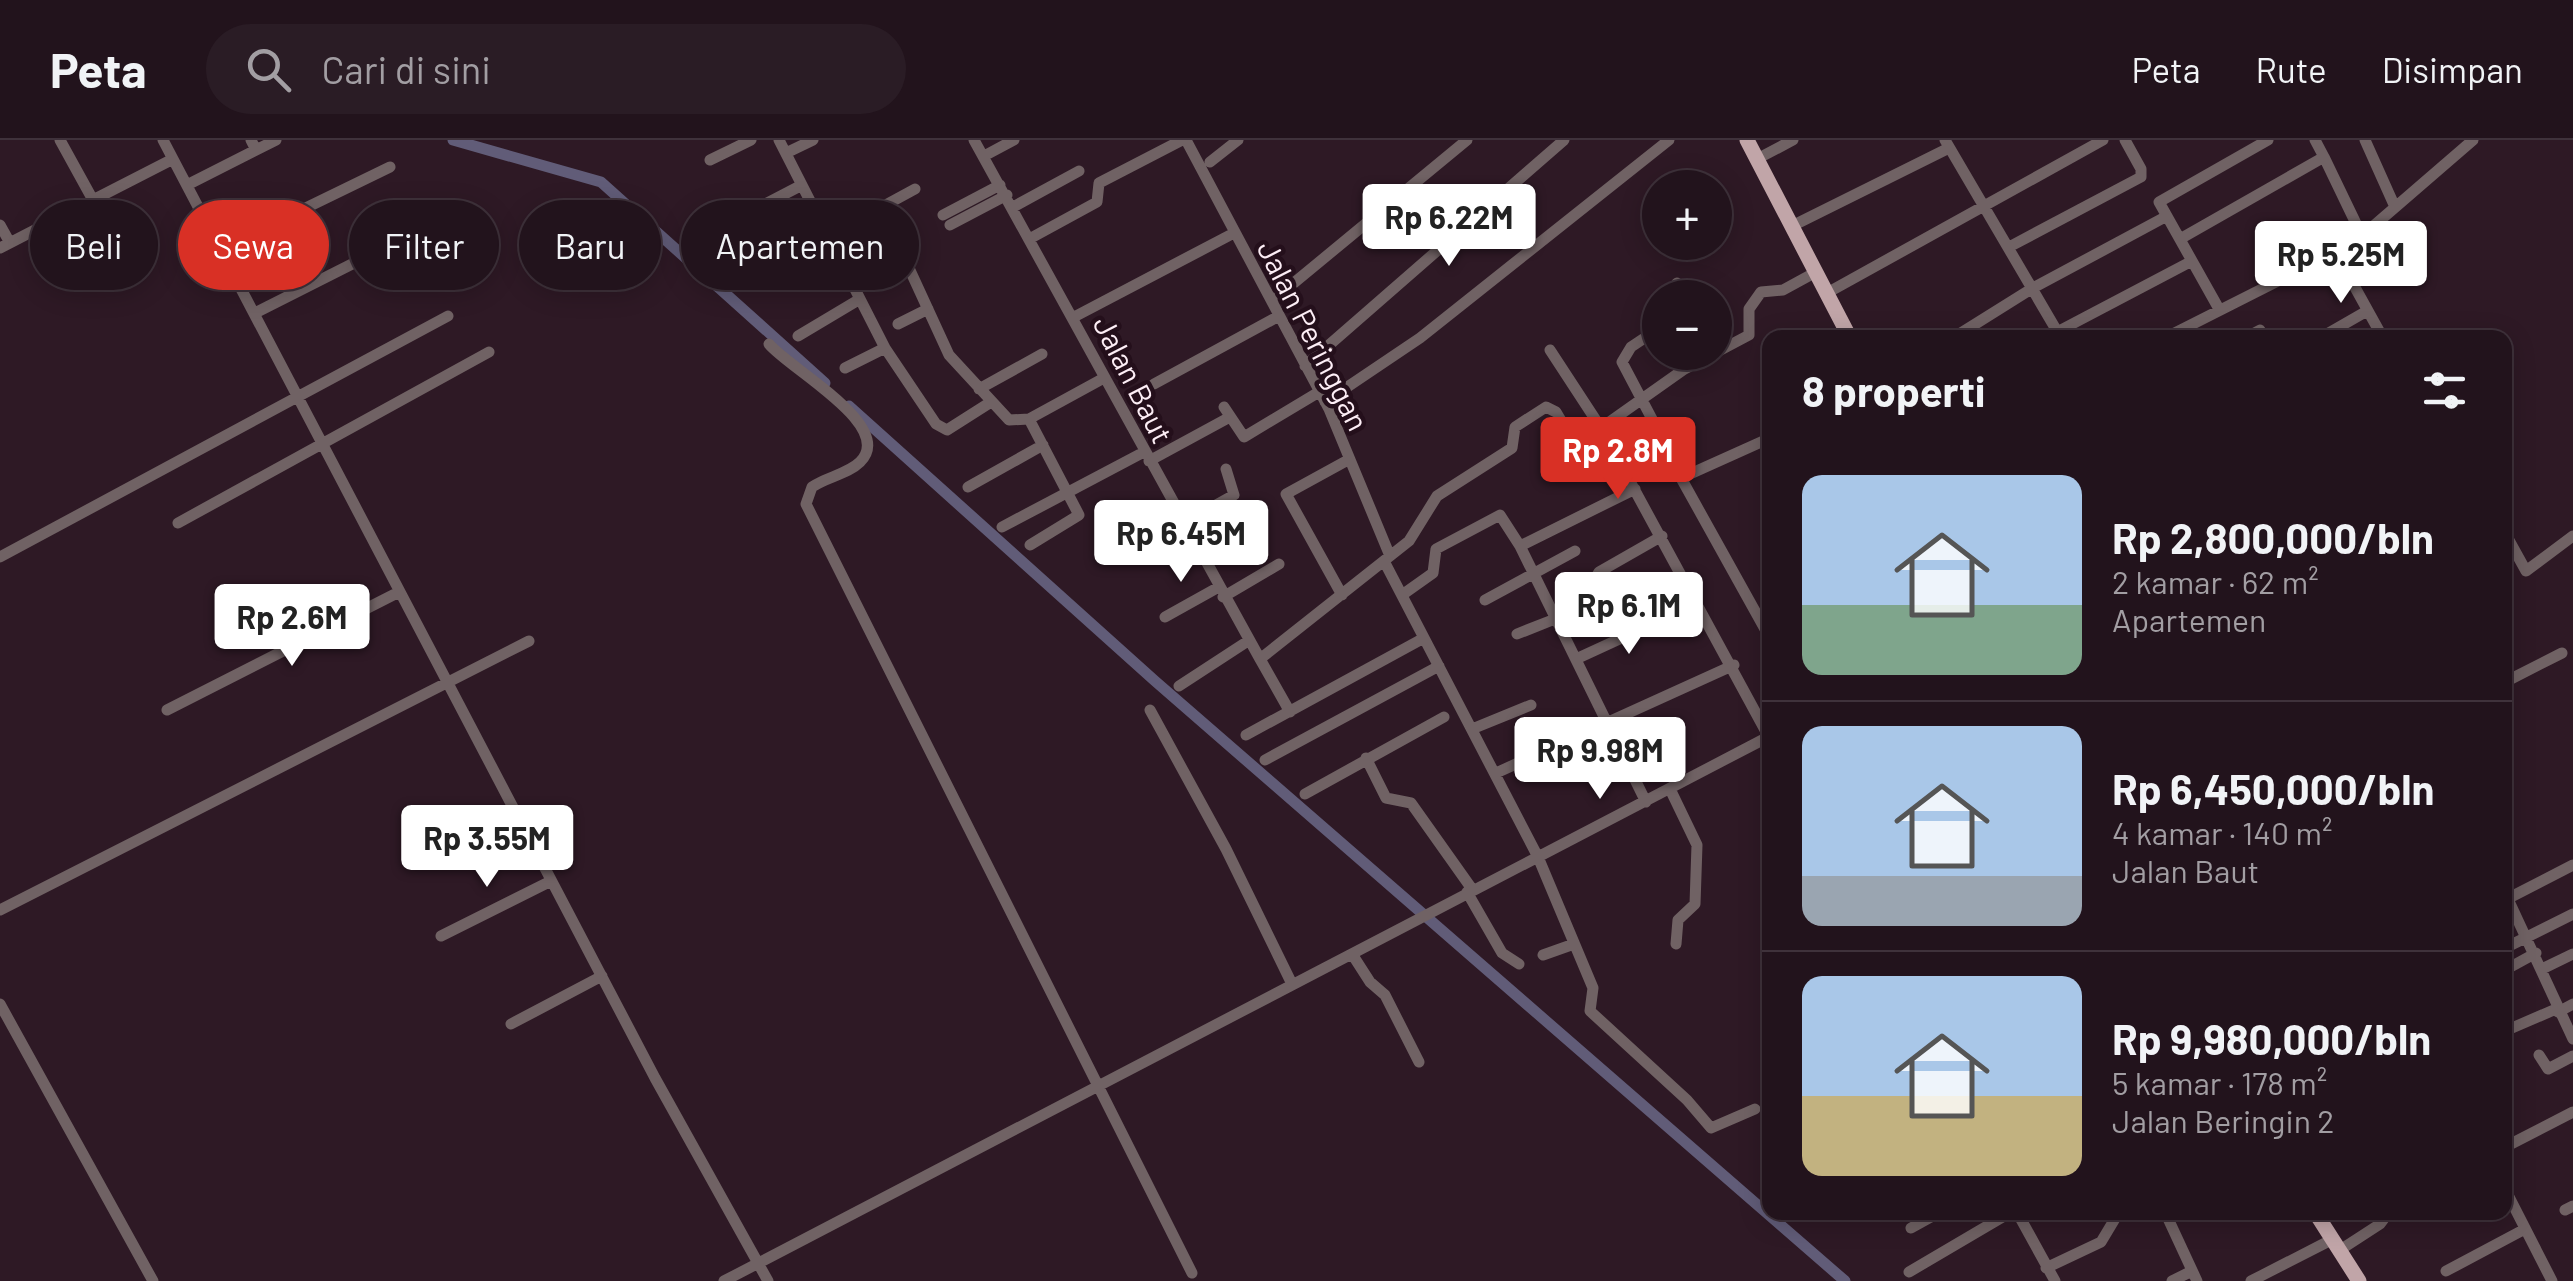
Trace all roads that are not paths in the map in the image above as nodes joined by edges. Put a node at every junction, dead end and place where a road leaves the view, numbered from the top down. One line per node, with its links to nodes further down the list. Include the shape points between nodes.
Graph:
1 (60, 140): 37 (street)
2 (164, 140): 28 (street)
3 (276, 140): 23 (street)
4 (751, 140): 29 (street)
5 (779, 140): 24 (street)
6 (813, 140): 24 (street)
7 (974, 140): 25 (street, Jalan Baut)
8 (1014, 140): 25 (street)
9 (1184, 140): 50 (street, Jalan Peringgan); 52 (street, via 1100,183 1097,202)
10 (1238, 140): 30 (street)
11 (1466, 140): 66 (street)
12 (1564, 140): 90 (street)
13 (1669, 140): 97 (street, via 1420,338)
14 (1747, 140): 27 (main road)
15 (1793, 140): 27 (street)
16 (2103, 140): 43 (street)
17 (2125, 140): 55 (street, via 2142,172 2137,181)
18 (2268, 140): 45 (street, via 2156,196)
19 (2316, 140): 26 (street)
20 (2365, 140): 44 (street)
21 (2473, 140): 44 (street)
22 (1947, 144): 43 (street); 48 (street)
23 (254, 145): 33 (street)
24 (786, 153): 34 (street)
25 (984, 156): 36 (street, Jalan Baut)
26 (2324, 157): 51 (street); 53 (street)
27 (1757, 159): 48 (main road)
28 (173, 160): 33 (street); 37 (street)
29 (710, 160)
30 (1210, 162)
31 (390, 167): 39 (street)
32 (1079, 171): 36 (street)
33 (186, 185): 38 (street)
34 (802, 185): 40 (street); 41 (street)
35 (915, 189): 42 (street)
36 (1007, 196): 46 (street); 52 (street, Jalan Baut)
37 (93, 200)
38 (194, 200)
39 (321, 200)
40 (773, 200)
41 (810, 200)
42 (895, 200)
43 (1984, 205): 55 (street); 64 (street)
44 (2395, 206): 51 (street)
45 (2167, 216): 53 (street); 60 (street)
46 (946, 220)
47 (0, 225): 54 (street)
48 (1792, 226): 59 (main road)
49 (30, 232): 54 (street)
50 (1234, 233): 66 (street, Jalan Peringgan); 73 (street)
51 (2362, 236): 56 (street)
52 (1031, 238): 73 (street, Jalan Baut)
53 (2180, 240): 57 (street)
54 (5, 245)
55 (2009, 247): 60 (street)
56 (2336, 252): 68 (street); 69 (street)
57 (2192, 260): 68 (street); 78 (street)
58 (349, 266): 70 (street)
59 (1816, 272): 64 (main road); 85 (street, via 1783,290 1761,292 1749,309 1748,335)
60 (2033, 288): 76 (street); 77 (street)
61 (919, 289): 67 (street)
62 (241, 290): 70 (street)
63 (855, 290): 65 (street)
64 (1827, 293): 75 (main road)
65 (860, 300): 82 (street); 86 (street)
66 (1272, 301): 72 (street, Jalan Peringgan)
67 (928, 308): 74 (street); 95 (street, via 949,354)
68 (2219, 309): 79 (street)
69 (2367, 311): 80 (street); 81 (street)
70 (254, 313): 96 (street)
71 (448, 316): 96 (street)
72 (1279, 316): 90 (street, Jalan Peringgan); 94 (street)
73 (1074, 317): 93 (street, Jalan Baut)
74 (898, 324)
75 (1846, 330)
76 (1966, 330)
77 (2056, 330)
78 (2068, 330)
79 (2180, 330)
80 (2334, 330)
81 (2379, 330)
82 (798, 336)
83 (1642, 341): 98 (street, via 1622,362)
84 (769, 344): 196 (street, via 842,405 868,437 861,462 812,487 806,504)
85 (1732, 344)
86 (885, 348): 91 (street); 99 (street, via 941,428)
87 (1550, 350): 101 (street)
88 (488, 352): 104 (street)
89 (1042, 354): 95 (street)
90 (1305, 366): 97 (street, Jalan Peringgan)
91 (845, 368)
92 (1688, 370): 98 (street)
93 (1104, 378): 100 (street); 106 (street, Jalan Baut)
94 (1154, 384)
95 (980, 389): 99 (street)
96 (300, 395): 104 (street); 122 (street)
97 (1322, 397): 106 (street, via 1244,437 1227,412); 107 (street, Jalan Peringgan)
98 (1640, 400): 101 (street); 109 (street)
99 (991, 402): 100 (street, via 1010,420)
100 (1029, 419): 105 (street)
101 (1601, 428): 102 (street)
102 (1611, 441): 111 (street); 124 (street, via 1582,456 1556,412 1546,407 1515,427 1512,448 1437,496 1420,529)
103 (1762, 441): 109 (street)
104 (324, 445): 113 (street); 127 (street)
105 (1043, 445): 110 (street); 112 (street)
106 (1146, 456): 112 (street); 114 (street, Jalan Baut)
107 (1348, 460): 124 (street, Jalan Peringgan); 131 (street, via 1286,494)
108 (1226, 469): 114 (street, via 1234,495)
109 (1682, 476): 136 (street)
110 (968, 487)
111 (1635, 489): 116 (street); 119 (street)
112 (1068, 492): 115 (street); 118 (street, via 1078,515)
113 (178, 523)
114 (1184, 524): 123 (street); 128 (street, Jalan Baut)
115 (1002, 527)
116 (1662, 536): 129 (street, via 1599,572); 144 (street)
117 (2573, 536): 120 (street, via 2526,571)
118 (1030, 545)
119 (1520, 546): 126 (street); 130 (street, via 1500,514 1436,549 1434,573)
120 (2512, 548)
121 (1575, 551): 126 (street)
122 (0, 557)
123 (1120, 558)
124 (1387, 559): 130 (street, Jalan Peringgan); 131 (street)
125 (1279, 564): 128 (street)
126 (1532, 574): 132 (street); 135 (street)
127 (399, 592): 147 (street); 150 (street)
128 (1220, 592): 133 (street); 140 (street, Jalan Baut)
129 (1587, 593)
130 (1402, 594): 138 (street, Jalan Peringgan)
131 (1342, 595): 142 (street)
132 (1485, 600)
133 (1165, 617)
134 (1665, 618): 143 (street)
135 (1555, 619): 137 (street); 143 (street)
136 (1762, 625)
137 (1517, 634)
138 (1424, 638): 145 (street, Jalan Peringgan); 152 (street)
139 (529, 640): 147 (street)
140 (1248, 641): 142 (street, Jalan Baut); 148 (street)
141 (2562, 653): 146 (street)
142 (1260, 659): 152 (street, Jalan Baut)
143 (1576, 659): 155 (street)
144 (1734, 665): 154 (street); 155 (street)
145 (1439, 666): 156 (street, Jalan Peringgan); 160 (street)
146 (2512, 678)
147 (448, 682): 167 (street); 170 (street)
148 (1179, 686)
149 (1531, 705): 156 (street)
150 (167, 710)
151 (1150, 710): 186 (street)
152 (1290, 712): 157 (street)
153 (1444, 718): 159 (street)
154 (1762, 721)
155 (1608, 722): 161 (street); 164 (street)
156 (1472, 729): 161 (street, Jalan Peringgan)
157 (1246, 735)
158 (1762, 741): 162 (street)
159 (1366, 758): 163 (street); 168 (street, via 1386,798 1411,803)
160 (1264, 760)
161 (1496, 773): 165 (street, Jalan Peringgan)
162 (1670, 789): 164 (street); 176 (street, via 1696,845 1695,904 1678,920)
163 (1305, 794)
164 (1646, 802): 165 (street)
165 (1538, 856): 168 (street); 175 (street, Jalan Peringgan)
166 (2573, 865): 169 (street)
167 (552, 881): 173 (street); 185 (street)
168 (1470, 891): 179 (street); 182 (street, via 1502,953)
169 (2512, 897)
170 (0, 910)
171 (2512, 910): 174 (street)
172 (2573, 914): 174 (street)
173 (440, 936)
174 (2528, 938): 177 (street); 178 (street)
175 (1574, 944): 181 (street); 197 (street, Jalan Peringgan, via 1593,988 1590,1011 1710,1128)
176 (1676, 944)
177 (2512, 945)
178 (2536, 953): 183 (street); 184 (street)
179 (1352, 954): 186 (street); 195 (street, via 1384,993)
180 (2573, 954): 184 (street)
181 (1543, 955)
182 (1519, 964)
183 (2512, 966)
184 (2542, 969): 189 (street)
185 (602, 976): 190 (street); 211 (street)
186 (1292, 984): 196 (street)
187 (0, 1004): 218 (street)
188 (2573, 1004): 189 (street)
189 (2557, 1010): 191 (street); 192 (street)
190 (511, 1024)
191 (2512, 1028)
192 (2573, 1040)
193 (2538, 1055): 194 (street, via 2548,1069)
194 (2573, 1056)
195 (1419, 1062)
196 (1096, 1086): 211 (street); 214 (street)
197 (1755, 1108)
198 (2573, 1112): 199 (street)
199 (2512, 1143)
200 (2512, 1203): 209 (street)
201 (1925, 1220): 208 (street)
202 (2000, 1220): 215 (street)
203 (2019, 1220): 212 (street)
204 (2114, 1220): 212 (street, via 2102,1242)
205 (2170, 1220): 216 (street)
206 (2320, 1220): 210 (main road)
207 (2381, 1220): 210 (street, via 2369,1233)
208 (1910, 1228)
209 (2525, 1229): 213 (street); 224 (street)
210 (2336, 1244): 217 (main road); 223 (street)
211 (759, 1263): 219 (street); 220 (street)
212 (2046, 1268): 221 (street)
213 (2446, 1271)
214 (1192, 1272)
215 (1909, 1272)
216 (2194, 1276): 222 (street)
217 (2352, 1278)
218 (153, 1281)
219 (724, 1281)
220 (768, 1281)
221 (2056, 1281)
222 (2172, 1281)
223 (2251, 1281)
224 (2552, 1281)

